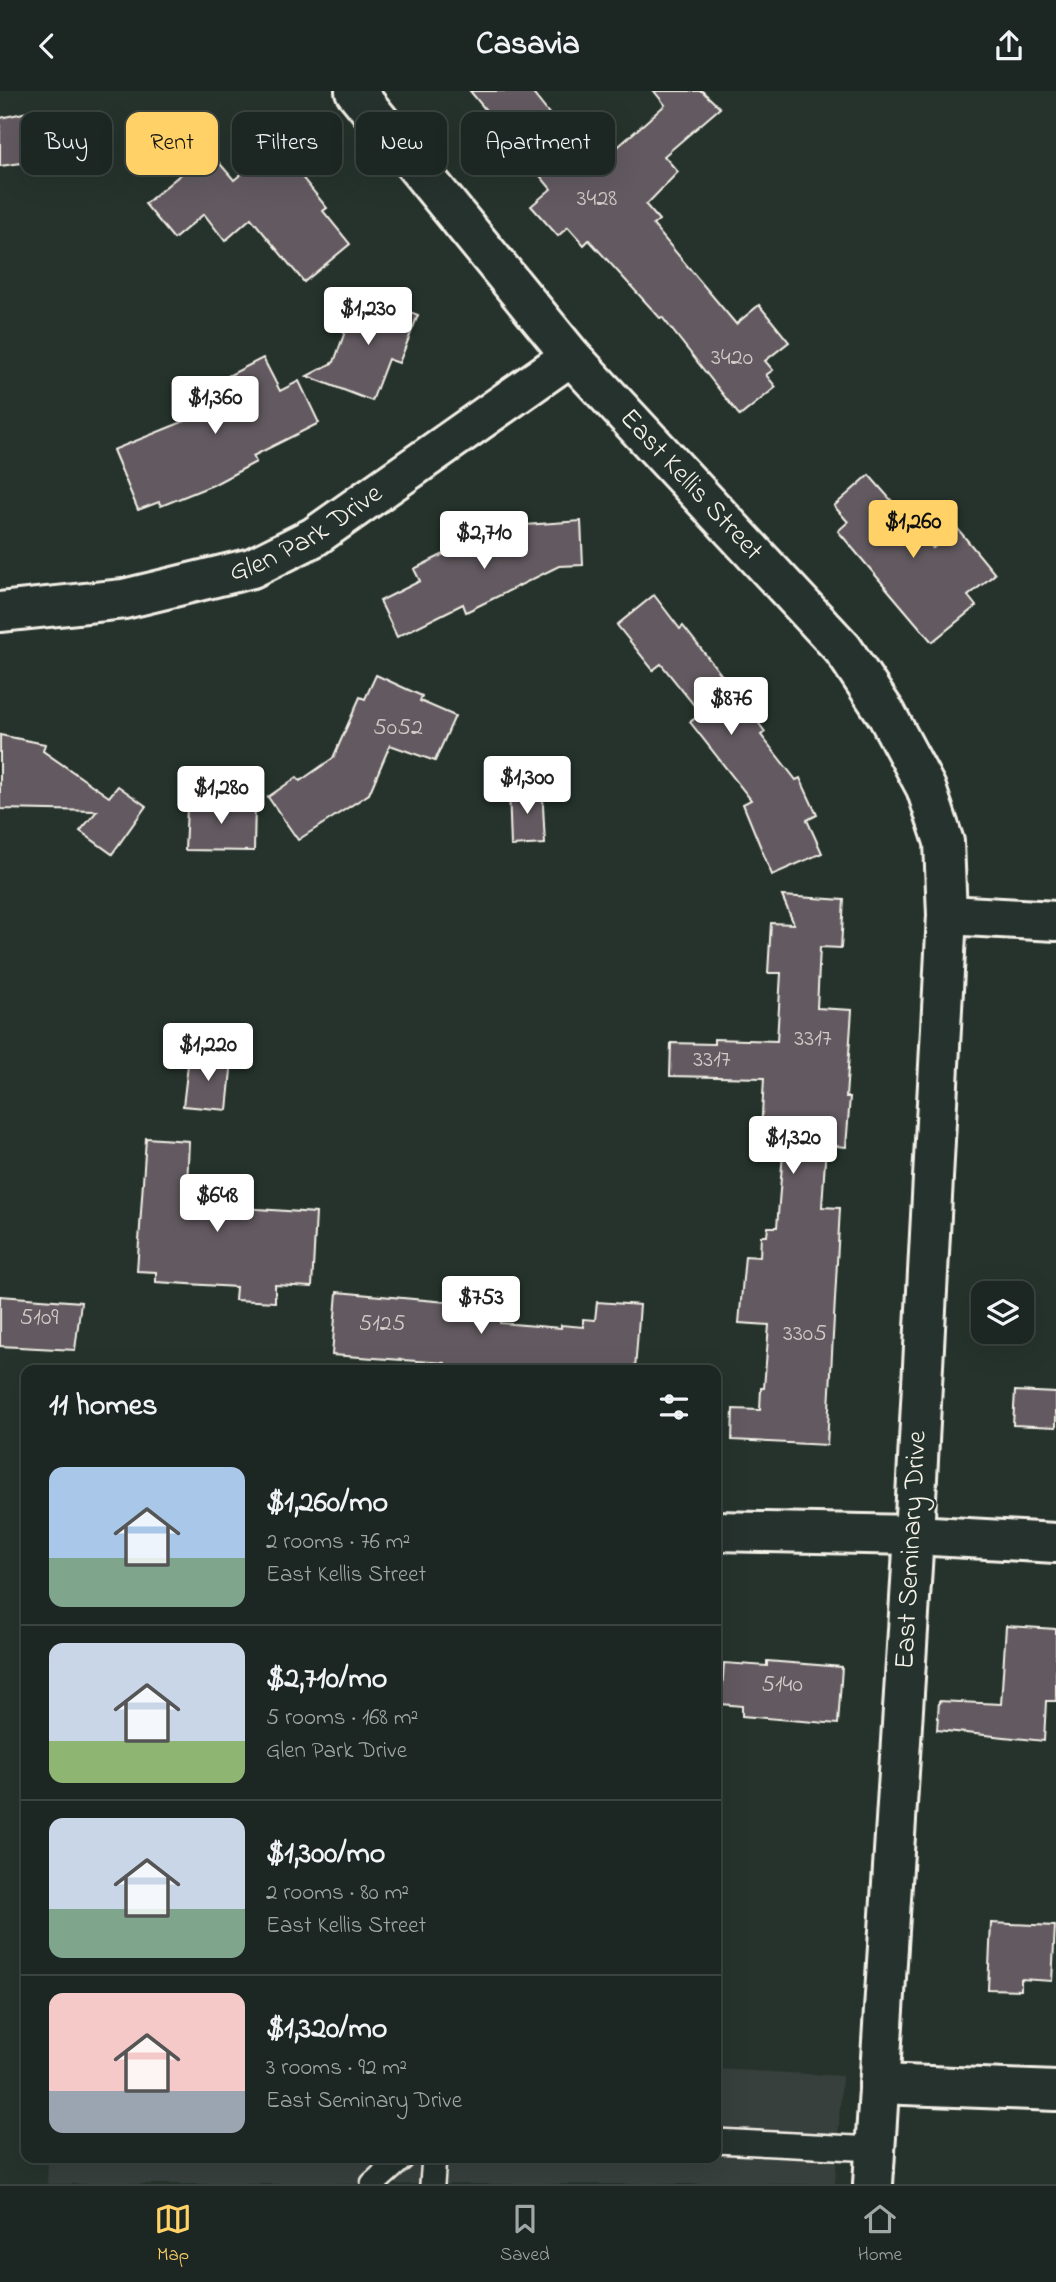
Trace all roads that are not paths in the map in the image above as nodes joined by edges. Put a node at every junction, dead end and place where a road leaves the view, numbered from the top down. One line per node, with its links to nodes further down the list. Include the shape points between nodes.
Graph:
1 (355, 91): 2 (street, East Kellis Street)
2 (571, 356): 3 (street, Glen Park Drive, via 314,537 252,568 124,599); 4 (street, East Kellis Street, via 844,649 887,715 926,788 944,842)
3 (0, 612)
4 (947, 915): 5 (street); 7 (street, East Seminary Drive)
5 (1056, 921)
6 (721, 1531): 7 (street)
7 (914, 1535): 8 (street); 9 (street, East Seminary Drive)
8 (1056, 1543)
9 (878, 2084): 10 (street); 14 (street, East Seminary Drive)
10 (1056, 2091)
11 (721, 2142): 14 (lane)
12 (396, 2163): 15 (lane)
13 (434, 2163): 16 (lane)
14 (874, 2167)
15 (373, 2184)
16 (432, 2184)

